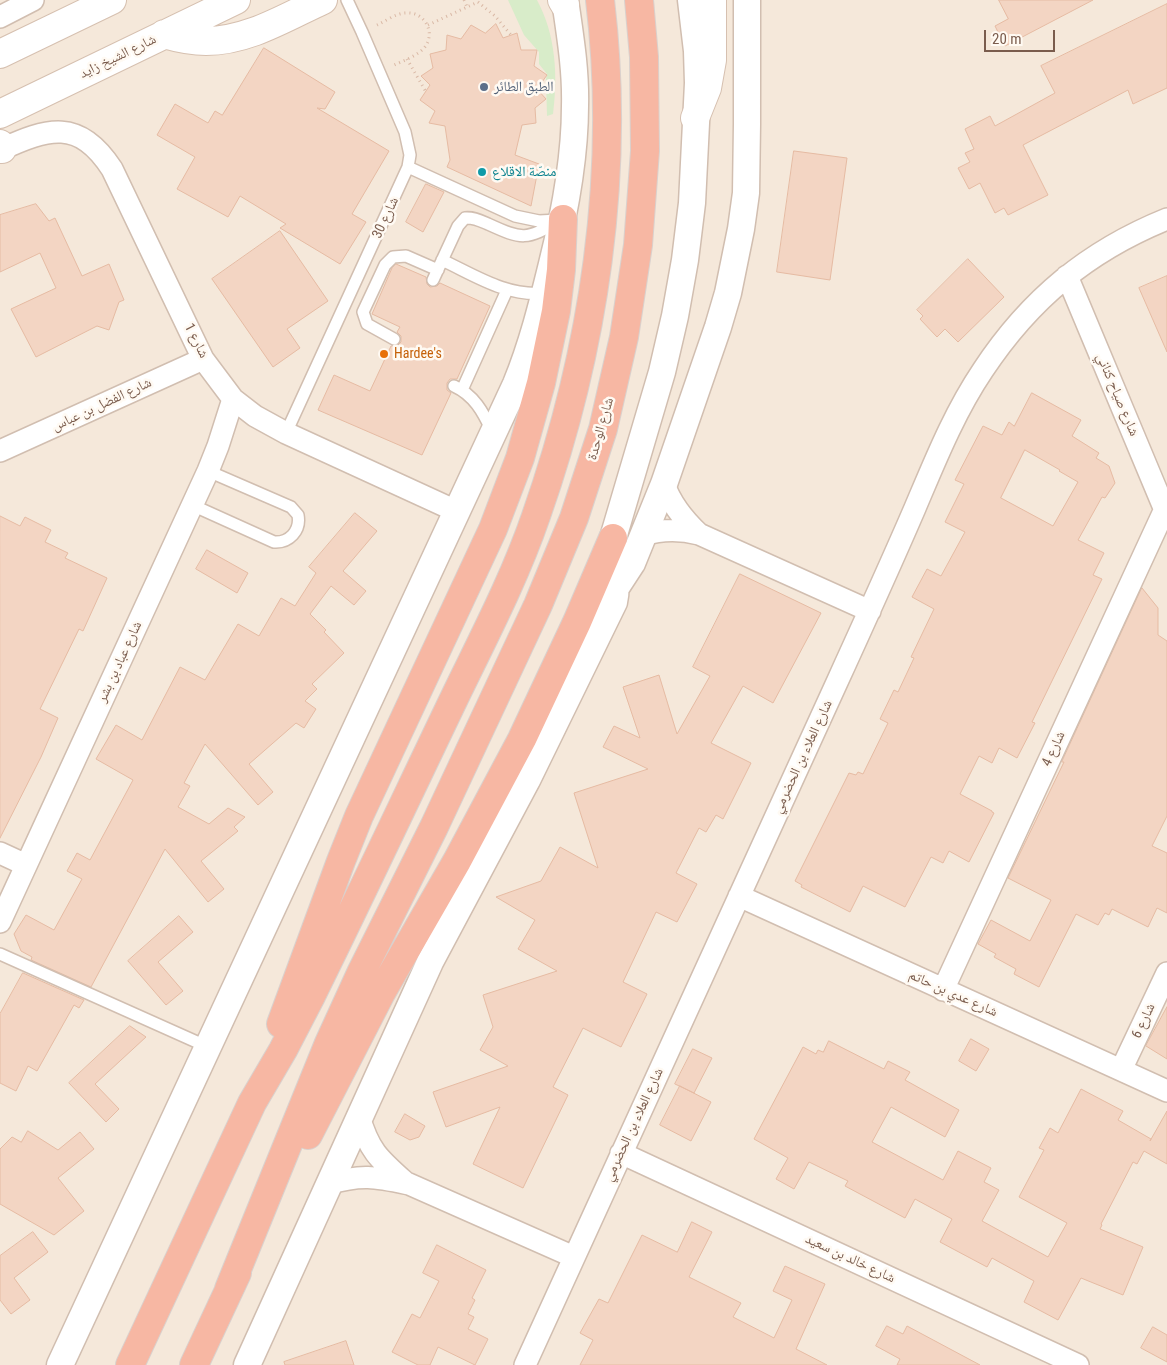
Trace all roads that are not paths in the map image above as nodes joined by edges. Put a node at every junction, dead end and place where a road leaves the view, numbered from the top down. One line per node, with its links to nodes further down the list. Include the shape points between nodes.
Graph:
1 (33, 0): 12 (street)
2 (112, 0): 14 (main road)
3 (236, 0): 13 (main road, شارع الشيخ زايد)
4 (323, 0): 13 (main road, via 228,39 206,41)
5 (347, 0): 18 (lane, شارع 30, via 405,132 409,149)
6 (600, 0): 51 (highway, via 607,108 605,192 597,275 582,358 562,439 536,519 503,596 298,1024)
7 (639, 0): 57 (highway, شارع الوحدة, via 644,57 645,151 638,244 624,337 603,429 574,518 538,605 329,1042)
8 (691, 0): 16 (street, via 698,75)
9 (712, 0): 16 (main road, via 712,60)
10 (746, 0): 32 (street, via 747,162 741,229 718,327)
11 (564, 2): 19 (street, via 574,64 575,106 572,163)
12 (0, 16)
13 (164, 34): 15 (main road, شارع الشيخ زايد)
14 (0, 54)
15 (0, 114)
16 (695, 118): 38 (street, via 692,203 675,316 662,372)
17 (1, 148): 26 (street, شارع 1, via 35,135 62,132 76,135 97,150 114,174)
18 (408, 167): 19 (lane, via 515,216 539,221); 28 (lane, شارع 30)
19 (563, 219): 21 (lane, via 536,234 522,237 466,218 458,226); 24 (street); 51 (highway, via 556,311 541,383 520,458 493,529 359,816)
20 (1167, 219): 22 (street, شارع العلاء بن الحضرمي, via 1107,248)
21 (438, 270): 23 (lane); 25 (lane, via 399,255 393,256 385,265 363,312 367,324)
22 (1066, 276): 35 (street, شارع صياح كناني); 40 (street, شارع العلاء بن الحضرمي, via 1008,335 962,403)
23 (507, 290): 24 (lane); 29 (lane, via 458,388 479,407)
24 (545, 293): 29 (street, via 525,361)
25 (394, 339)
26 (203, 359): 27 (street, شارع 1); 30 (street, شارع الفضل بن عباس)
27 (233, 399): 28 (street, شارع 1); 31 (street, شارع عباد بن بشر)
28 (286, 433): 34 (street, شارع 1)
29 (492, 433): 34 (street)
30 (0, 451)
31 (208, 471): 33 (street, شارع عباد بن بشر); 33 (lane, via 291,507 298,515 298,525 287,540 274,542)
32 (664, 484): 36 (street, via 677,510); 37 (street)
33 (192, 505): 42 (street, شارع عباد بن بشر)
34 (456, 511): 48 (street)
35 (1166, 512): 47 (street, شارع 4)
36 (699, 534): 37 (street, via 664,530); 40 (street)
37 (644, 536): 39 (street)
38 (612, 538): 39 (street); 57 (highway, via 522,739 457,861 381,992)
39 (617, 586): 52 (street, via 611,609 527,780 430,962)
40 (870, 611): 43 (street, شارع العلاء بن الحضرمي)
41 (0, 853): 42 (street)
42 (26, 865): 44 (street, شارع عباد بن بشر)
43 (739, 896): 47 (street, شارع عدي بن حاتم); 53 (street, شارع العلاء بن الحضرمي)
44 (0, 922)
45 (0, 954): 48 (lane)
46 (1167, 973): 49 (street, شارع 6)
47 (943, 990): 49 (street, شارع عدي بن حاتم)
48 (208, 1047): 58 (street)
49 (1121, 1070): 50 (street, شارع عدي بن حاتم)
50 (1167, 1091)
51 (252, 1103): 59 (highway)
52 (359, 1116): 54 (street); 55 (street, via 373,1151)
53 (621, 1153): 56 (street, شارع العلاء بن الحضرمي); 63 (street, شارع خالد بن سعيد)
54 (328, 1184): 55 (street, via 362,1176); 61 (street)
55 (408, 1184): 56 (street)
56 (574, 1257): 62 (street, شارع العلاء بن الحضرمي)
57 (229, 1289): 60 (highway)
58 (60, 1365)
59 (130, 1365)
60 (194, 1365)
61 (247, 1365)
62 (525, 1365)
63 (1078, 1365)

